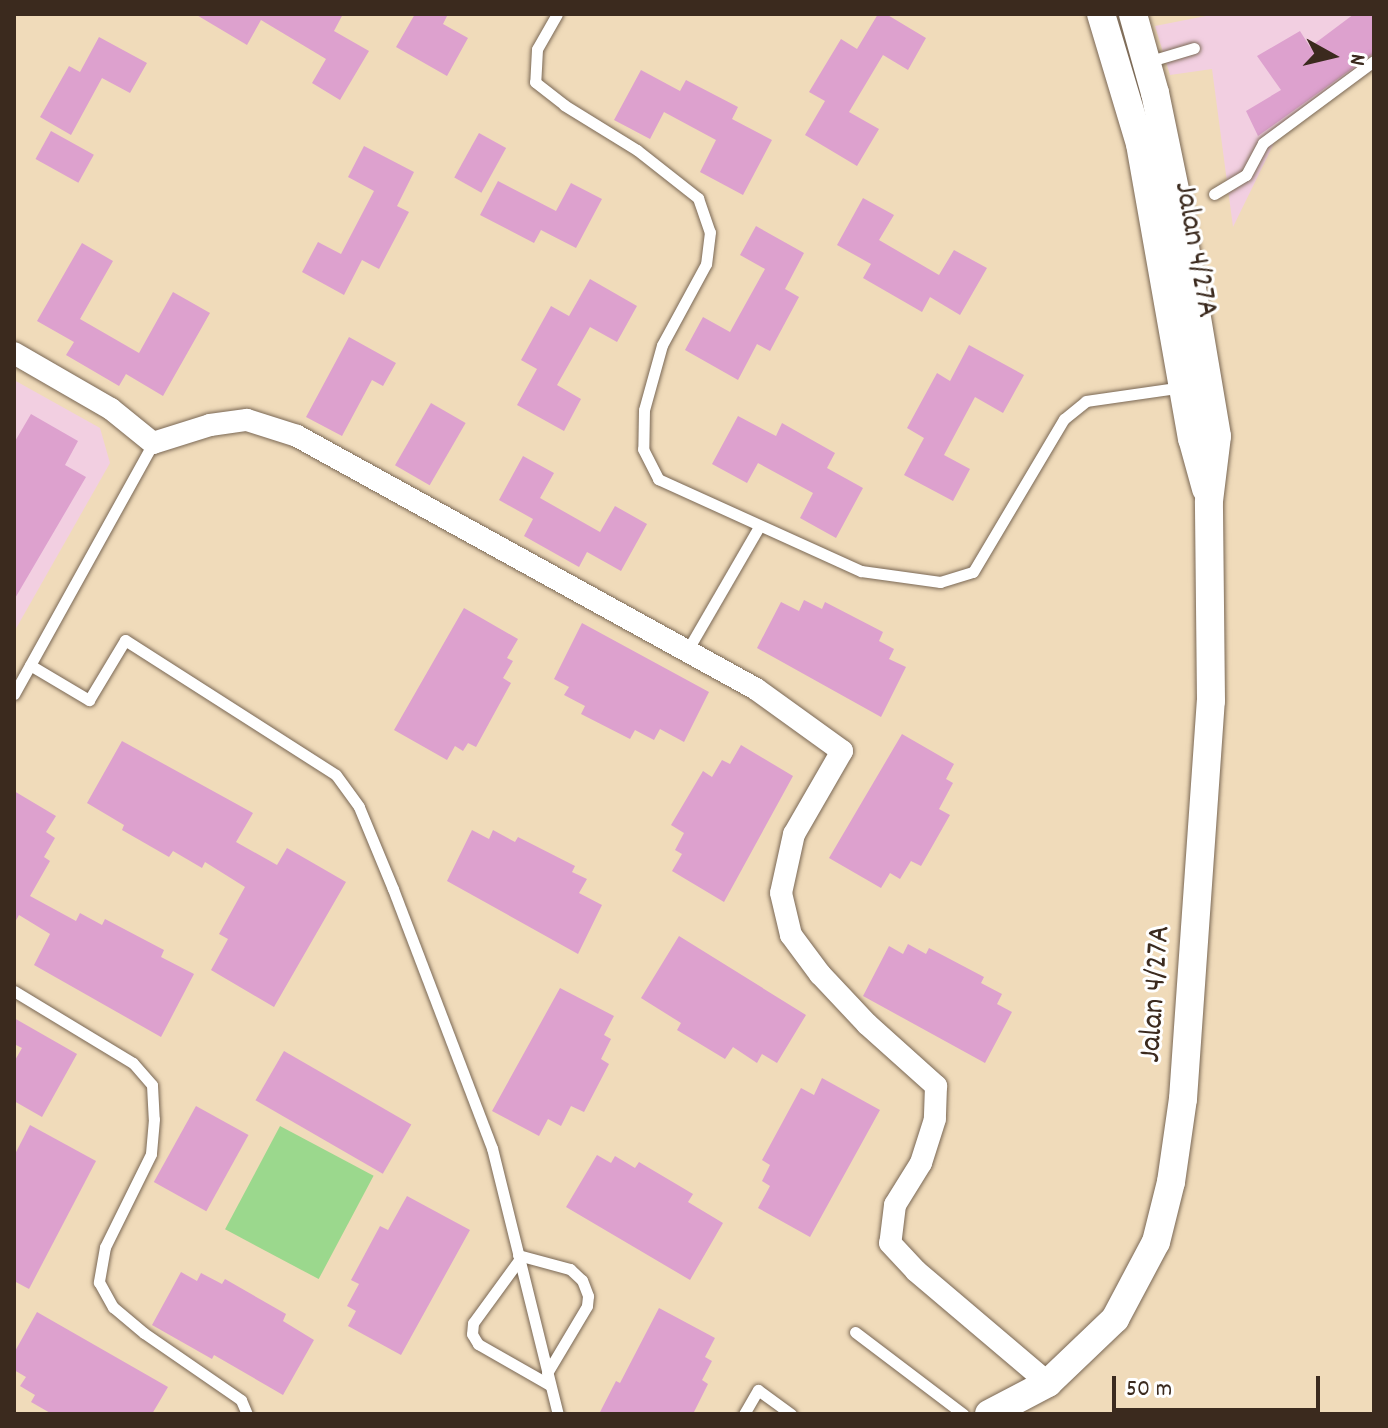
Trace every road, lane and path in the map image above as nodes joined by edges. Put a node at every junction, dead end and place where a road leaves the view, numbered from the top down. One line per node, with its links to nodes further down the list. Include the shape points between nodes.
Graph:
1 (557, 14): 13 (lane, via 537,49 535,82 698,198 710,232 706,264 662,345 644,410 643,449 658,479)
2 (1101, 14): 7 (street, Jalan 4/27A)
3 (1133, 14): 6 (street, Jalan 4/27A)
4 (1194, 48): 6 (lane)
5 (1374, 61): 8 (lane, via 1263,143 1246,175)
6 (1147, 62): 7 (lane); 12 (street, Jalan 4/27A, via 1209,372 1217,436)
7 (1119, 68): 10 (street, Jalan 4/27A, via 1140,144)
8 (1214, 194)
9 (14, 353): 11 (street, via 111,409)
10 (1184, 387): 12 (street, Jalan 4/27A); 13 (lane, via 1086,401 1064,419 973,572 940,582 861,571)
11 (153, 443): 14 (street, via 247,420 297,436); 15 (lane)
12 (1209, 501): 21 (street, Jalan 4/27A, via 1211,701 1183,1099 1171,1182 1156,1242 1115,1319)
13 (759, 527): 14 (lane)
14 (687, 651): 21 (street, via 756,689 842,751 794,834 781,893 791,935 820,974 936,1086 935,1119 921,1163 895,1205 890,1243)
15 (30, 665): 16 (lane); 18 (lane, via 89,700 125,640 336,775 371,835 492,1148)
16 (14, 694)
17 (14, 991): 22 (lane, via 133,1063 152,1085 151,1154 105,1247 99,1282 113,1307 241,1400)
18 (519, 1257): 20 (lane); 20 (lane, via 570,1269 588,1296); 20 (lane, via 473,1323 472,1334 478,1344)
19 (855, 1332): 26 (lane)
20 (548, 1379): 23 (lane)
21 (1048, 1383): 27 (street, Jalan 4/27A)
22 (247, 1414)
23 (558, 1414)
24 (744, 1414): 25 (lane, via 758,1390)
25 (791, 1414)
26 (963, 1414)
27 (989, 1414)

